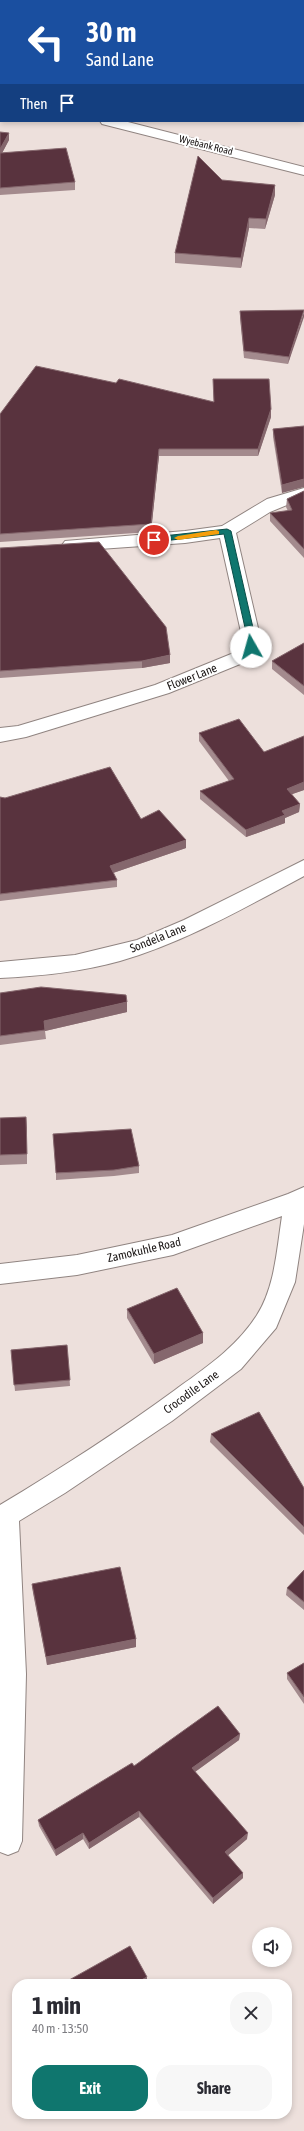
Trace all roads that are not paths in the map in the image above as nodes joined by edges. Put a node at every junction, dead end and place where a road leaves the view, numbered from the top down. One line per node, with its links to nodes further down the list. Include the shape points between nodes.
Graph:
1 (117, 122): 2 (street, Wyebank Road)
2 (127, 123): 3 (street, Wyebank Road)
3 (304, 171)
4 (304, 493): 5 (street, via 262,509)
5 (227, 531): 6 (street, via 185,537); 7 (street, Flower Lane, via 252,641 248,651 232,661 162,689 33,728)
6 (51, 546)
7 (0, 735)
8 (304, 867): 9 (street, Sondela Lane, via 204,919 155,941 120,953 78,963)
9 (0, 970)
10 (300, 1198): 11 (street, Zamokuhle Road, via 173,1245 77,1265); 12 (street, Crocodile Lane, via 283,1282 275,1302 267,1321 232,1362 163,1413)
11 (0, 1274)
12 (3, 1518): 13 (street, via 13,1674)
13 (8, 1841)

